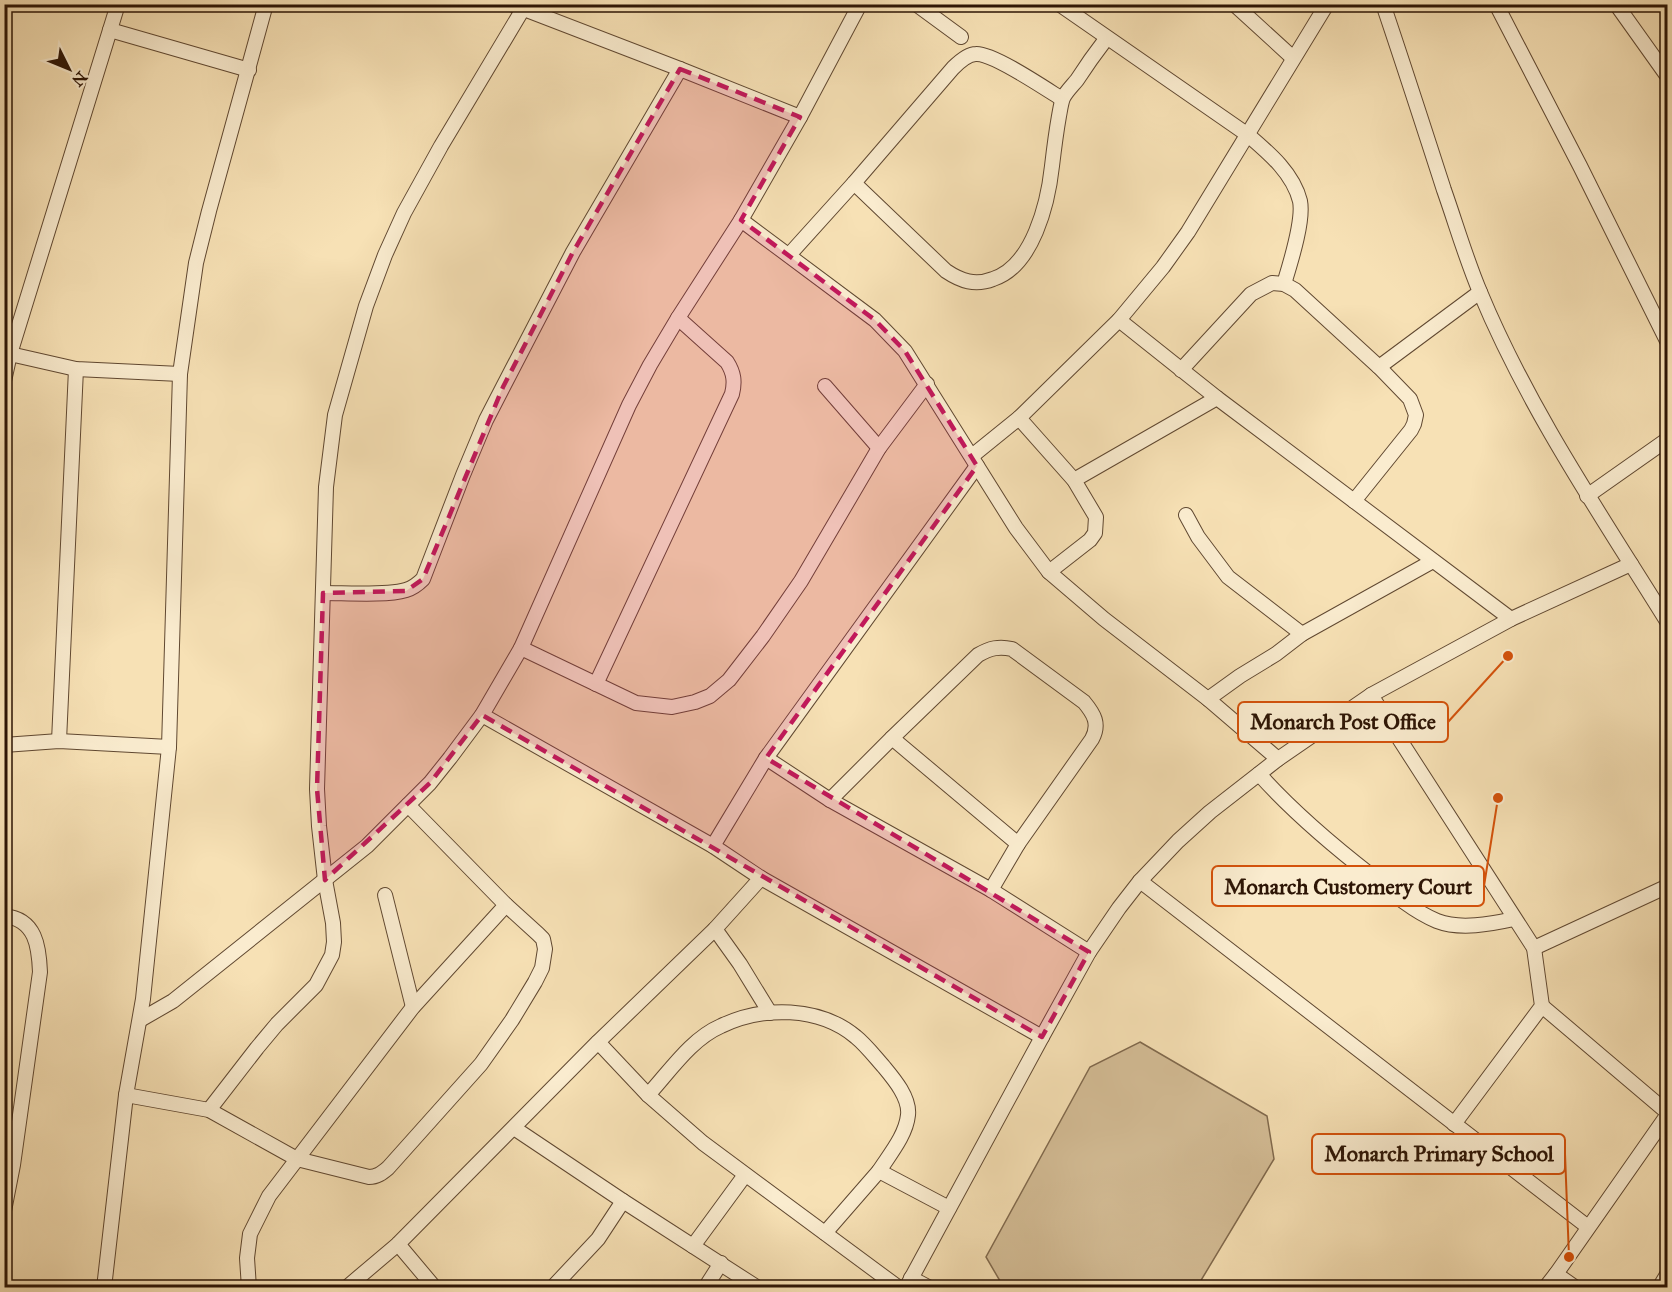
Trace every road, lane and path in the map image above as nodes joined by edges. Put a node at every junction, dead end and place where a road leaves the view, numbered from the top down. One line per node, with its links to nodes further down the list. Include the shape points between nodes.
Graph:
1 (118, 4): 12 (street)
2 (266, 4): 17 (street)
3 (861, 4): 20 (street)
4 (916, 4): 13 (street)
5 (1059, 4): 14 (street)
6 (1234, 4): 15 (street)
7 (1327, 4): 15 (street)
8 (1383, 4): 26 (street)
9 (1496, 4): 29 (street)
10 (1616, 4): 18 (street)
11 (517, 7): 16 (street); 50 (street, via 404,213 366,306 335,415 326,487)
12 (110, 30): 17 (street); 30 (street)
13 (961, 37)
14 (1106, 39): 19 (street); 21 (street)
15 (1293, 58): 21 (street)
16 (680, 69): 20 (street); 50 (street, via 573,252 502,387 423,579 406,591)
17 (249, 70): 34 (street, via 196,263)
18 (1668, 77)
19 (1062, 99): 22 (street, via 993,57 973,54 953,68); 22 (street, via 1049,184 1031,243 1021,259 998,278 967,282 956,278)
20 (800, 117): 23 (street)
21 (1248, 135): 25 (street, via 1275,159 1300,202 1300,218); 28 (street, via 1188,232)
22 (854, 183): 24 (street)
23 (741, 220): 24 (street); 27 (street)
24 (789, 255): 36 (street, via 891,335)
25 (1284, 284): 31 (street); 33 (street, via 1272,283 1251,294)
26 (1480, 292): 31 (street); 44 (street, via 1509,356)
27 (678, 318): 54 (street, via 629,405); 55 (street, via 732,369 732,394)
28 (1119, 320): 33 (street); 39 (street)
29 (1668, 343)
30 (10, 354): 32 (street); 35 (street)
31 (1379, 367): 45 (street, via 1410,399 1416,419)
32 (76, 369): 34 (street); 60 (street)
33 (1181, 370): 38 (street)
34 (180, 374): 62 (street)
35 (4, 381)
36 (927, 384): 41 (street); 42 (street)
37 (825, 386): 41 (street)
38 (1217, 398): 43 (street); 45 (street)
39 (1018, 418): 42 (street); 43 (street)
40 (1668, 439): 44 (street)
41 (879, 448): 55 (street, via 801,580 746,659 710,696 672,707 657,706 636,703)
42 (975, 461): 49 (street, via 1016,528); 63 (street)
43 (1074, 480): 49 (street, via 1095,515 1095,533)
44 (1587, 496): 48 (street)
45 (1354, 501): 47 (street)
46 (1186, 515): 53 (street, via 1228,577)
47 (1433, 561): 51 (street); 53 (street)
48 (1631, 564): 51 (street); 52 (street)
49 (1049, 572): 57 (street)
50 (323, 593): 71 (street, via 317,789)
51 (1510, 619): 56 (street)
52 (1668, 623)
53 (1302, 634): 57 (street)
54 (521, 648): 55 (street); 58 (street)
55 (596, 684)
56 (1371, 695): 64 (street); 78 (street)
57 (1208, 699): 64 (street)
58 (482, 715): 67 (street, via 430,783); 69 (street)
59 (892, 738): 66 (street); 68 (street); 68 (street, via 987,650 1017,651 1080,698 1096,721 1095,733)
60 (59, 741): 61 (street); 62 (street)
61 (4, 745)
62 (169, 747): 85 (street)
63 (766, 758): 66 (street); 69 (street)
64 (1278, 759): 65 (street)
65 (1259, 774): 72 (street, via 1210,812); 78 (street, via 1345,855 1391,892 1438,921 1464,926)
66 (830, 800): 74 (street)
67 (408, 805): 71 (street); 76 (street)
68 (1018, 844): 74 (street)
69 (713, 846): 70 (street)
70 (761, 878): 79 (street); 86 (street)
71 (325, 880): 85 (street, via 173,1001); 90 (street, via 334,942 325,971)
72 (1140, 881): 81 (street); 92 (street)
73 (1668, 886): 80 (street)
74 (991, 890): 81 (street)
75 (385, 895): 83 (street)
76 (506, 905): 83 (street); 94 (street, via 543,939 545,956 536,982 481,1064 375,1177)
77 (4, 916): 99 (street, via 27,925 35,937 40,972)
78 (1514, 919): 80 (street)
79 (715, 929): 84 (street); 87 (street)
80 (1534, 948): 82 (street)
81 (1089, 952): 86 (street)
82 (1542, 1006): 91 (street); 92 (street)
83 (413, 1007): 94 (street)
84 (770, 1013): 89 (street, via 731,1021 708,1033); 95 (street, via 808,1014 832,1021 855,1037 889,1074 909,1112 907,1125)
85 (140, 1020): 88 (street)
86 (1042, 1037): 98 (street)
87 (598, 1042): 89 (street); 93 (street)
88 (126, 1095): 90 (street); 108 (street)
89 (648, 1095): 96 (street)
90 (209, 1110): 94 (street)
91 (1668, 1113): 100 (street)
92 (1454, 1124): 100 (street)
93 (514, 1128): 97 (street); 102 (street)
94 (297, 1159): 109 (street, via 269,1196 250,1234)
95 (879, 1171): 98 (street); 101 (street)
96 (745, 1175): 101 (street); 103 (street)
97 (623, 1201): 103 (street); 112 (street, via 598,1239)
98 (949, 1208): 107 (street)
99 (4, 1211)
100 (1588, 1227): 105 (street)
101 (825, 1233): 115 (street)
102 (398, 1244): 110 (street); 111 (street)
103 (693, 1246): 104 (street)
104 (721, 1263): 113 (street); 114 (street)
105 (1556, 1274): 117 (street); 118 (street)
106 (1668, 1274): 119 (street)
107 (908, 1283): 116 (street)
108 (104, 1287)
109 (249, 1287)
110 (346, 1287)
111 (435, 1287)
112 (552, 1287)
113 (705, 1287)
114 (758, 1287)
115 (899, 1287)
116 (930, 1287)
117 (1545, 1287)
118 (1576, 1287)
119 (1659, 1287)

